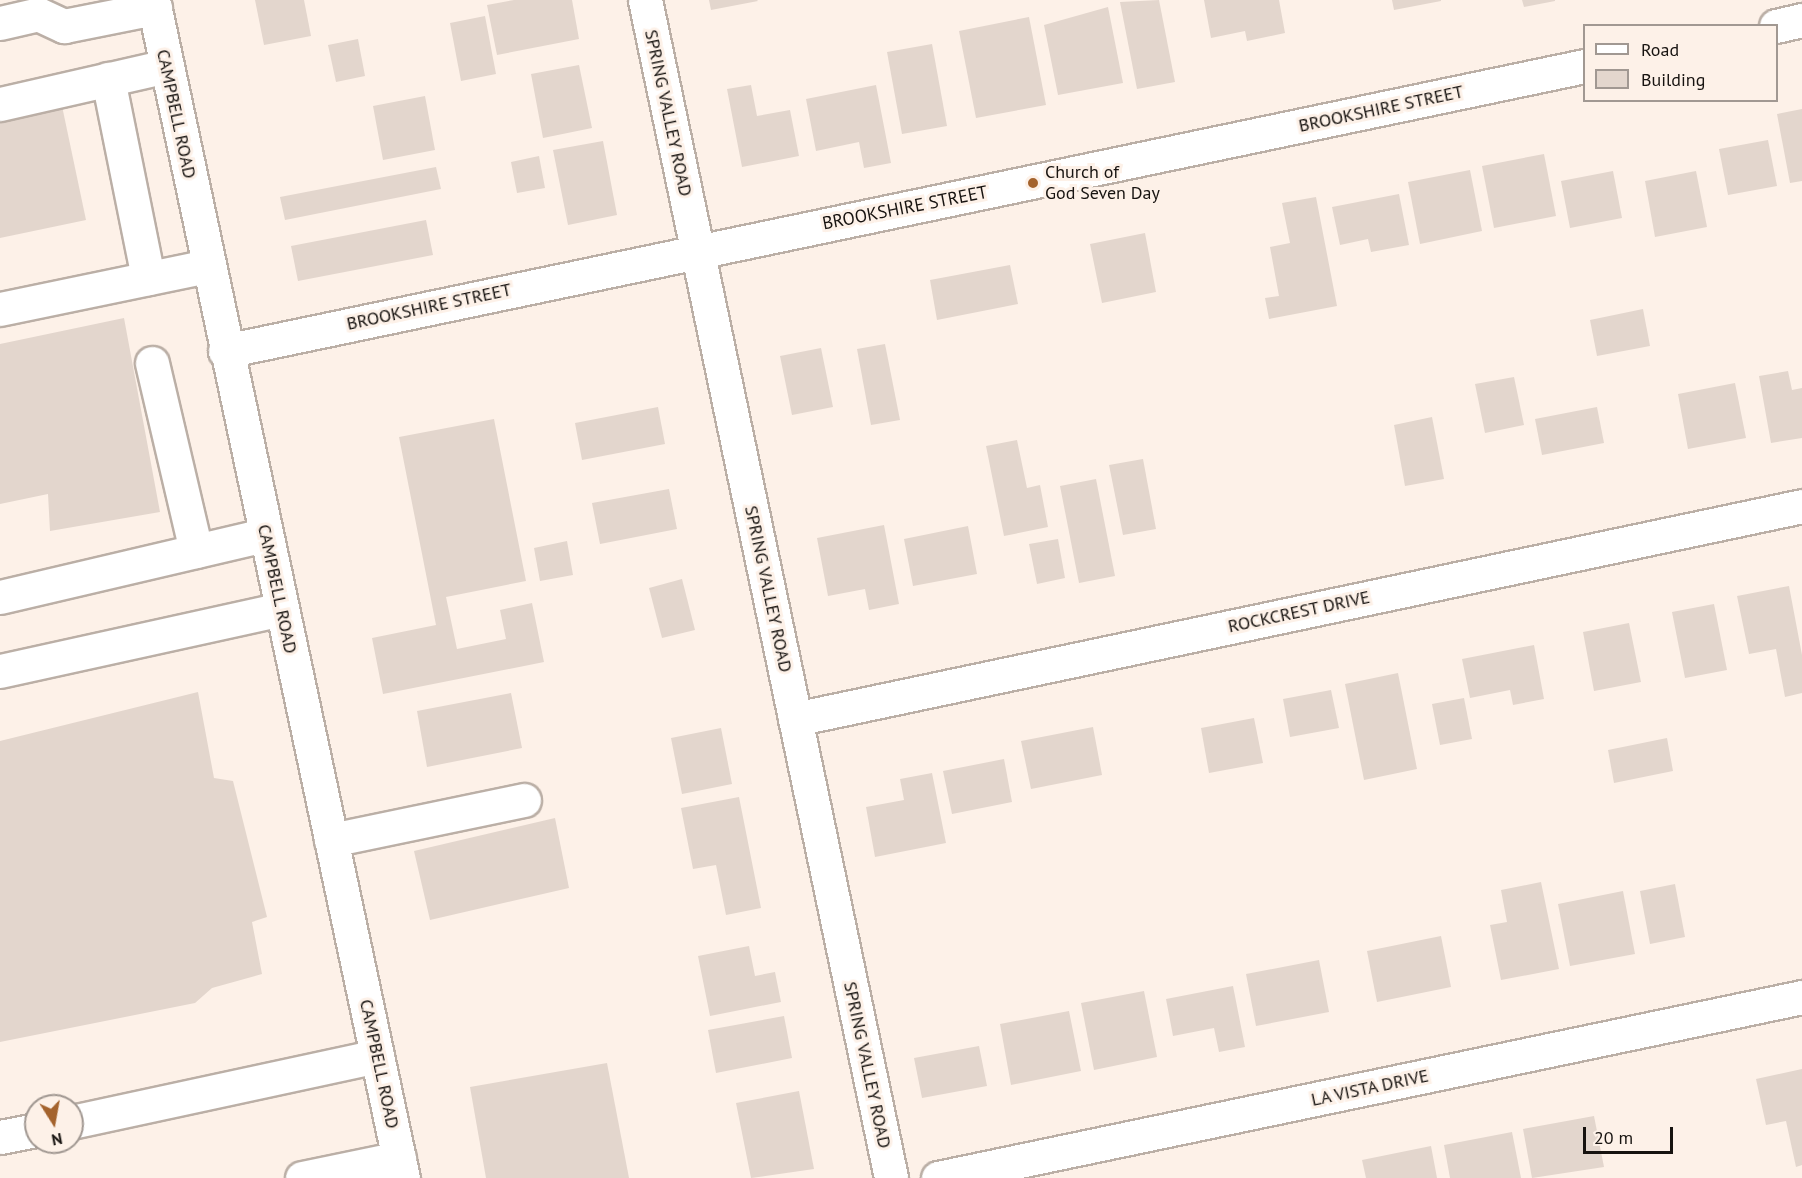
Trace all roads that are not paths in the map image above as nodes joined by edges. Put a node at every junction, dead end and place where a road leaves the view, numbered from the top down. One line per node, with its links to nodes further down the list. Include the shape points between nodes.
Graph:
1 (645, 0): 10 (street, SPRING VALLEY ROAD)
2 (154, 4): 4 (street, via 64,26 38,14); 6 (street, CAMPBELL ROAD)
3 (1802, 20): 5 (street)
4 (0, 23)
5 (1778, 26)
6 (167, 66): 8 (street); 11 (street, CAMPBELL ROAD)
7 (1583, 66): 10 (street, BROOKSHIRE STREET)
8 (108, 79): 9 (street); 12 (street)
9 (0, 104)
10 (697, 250): 14 (street, BROOKSHIRE STREET); 22 (street, SPRING VALLEY ROAD)
11 (208, 266): 12 (street); 14 (street, CAMPBELL ROAD)
12 (148, 278): 13 (street)
13 (0, 309)
14 (225, 351): 17 (street, CAMPBELL ROAD)
15 (152, 363): 18 (street)
16 (1802, 506): 22 (street, ROCKCREST DRIVE)
17 (265, 535): 18 (street); 20 (street, CAMPBELL ROAD)
18 (196, 551): 19 (street)
19 (0, 597)
20 (281, 609): 21 (street); 24 (street, CAMPBELL ROAD)
21 (0, 671)
22 (795, 719): 32 (street, SPRING VALLEY ROAD)
23 (524, 800): 24 (street)
24 (331, 840): 26 (street, CAMPBELL ROAD)
25 (1802, 997): 33 (street, LA VISTA DRIVE)
26 (377, 1056): 27 (street); 30 (street, CAMPBELL ROAD)
27 (84, 1119)
28 (24, 1132): 29 (street)
29 (0, 1137)
30 (401, 1168): 31 (street)
31 (302, 1178)
32 (891, 1178)
33 (938, 1178)

